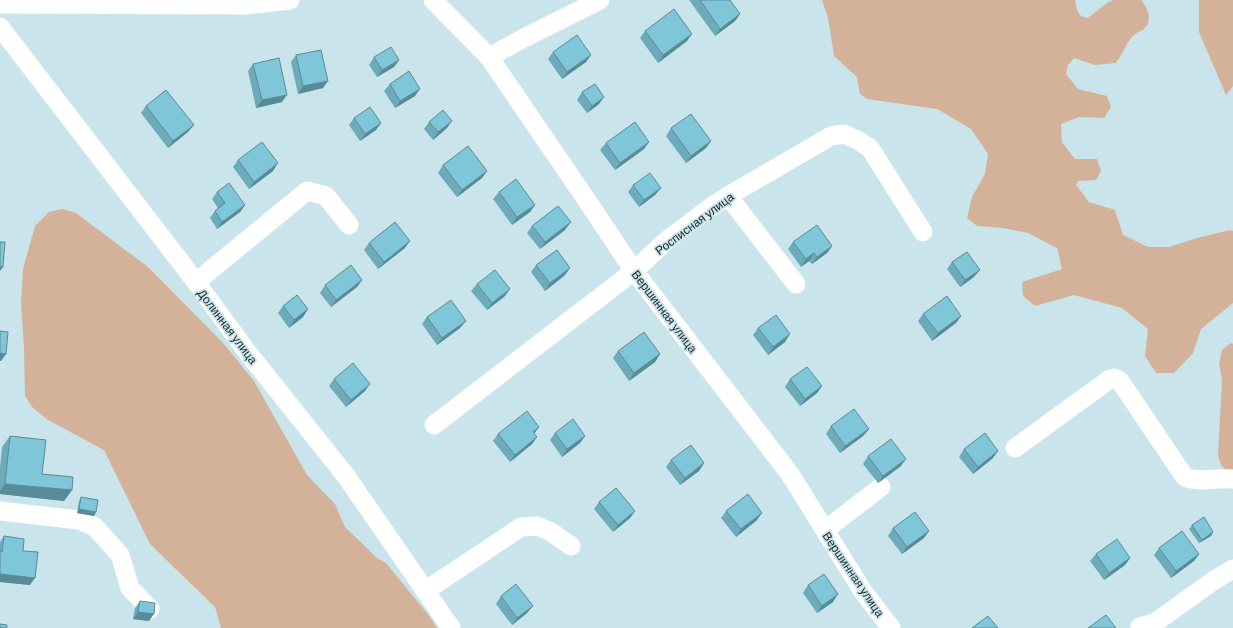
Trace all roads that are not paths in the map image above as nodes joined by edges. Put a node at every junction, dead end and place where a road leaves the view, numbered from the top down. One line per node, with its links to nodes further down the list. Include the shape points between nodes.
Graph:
1 (290, 0): 4 (street, via 246,5)
2 (433, 0): 6 (street, Вершинная улица)
3 (600, 0): 6 (street)
4 (0, 4)
5 (0, 27): 11 (street, Долинная улица)
6 (489, 57): 10 (street, Вершинная улица)
7 (728, 196): 9 (street, Росписная улица, via 831,136 844,134 870,148); 10 (street, Росписная улица, via 666,241); 12 (street)
8 (349, 225): 11 (street, via 326,196 307,191)
9 (923, 232)
10 (634, 271): 13 (street, Росписная улица); 18 (street, Вершинная улица, via 790,474)
11 (196, 282): 21 (street, Долинная улица, via 248,353 346,476)
12 (796, 284)
13 (434, 425)
14 (1015, 448): 15 (street, via 1114,378 1120,381 1184,476 1195,481)
15 (1233, 479)
16 (881, 487): 18 (street)
17 (0, 511): 22 (street, via 79,520 95,527 120,555 130,588)
18 (825, 530): 25 (street, Вершинная улица, via 862,590)
19 (571, 546): 21 (street, via 537,526 521,527)
20 (1233, 569): 23 (street, via 1160,619)
21 (425, 591): 24 (street, Долинная улица)
22 (150, 609)
23 (1140, 627)
24 (451, 628)
25 (891, 628)

